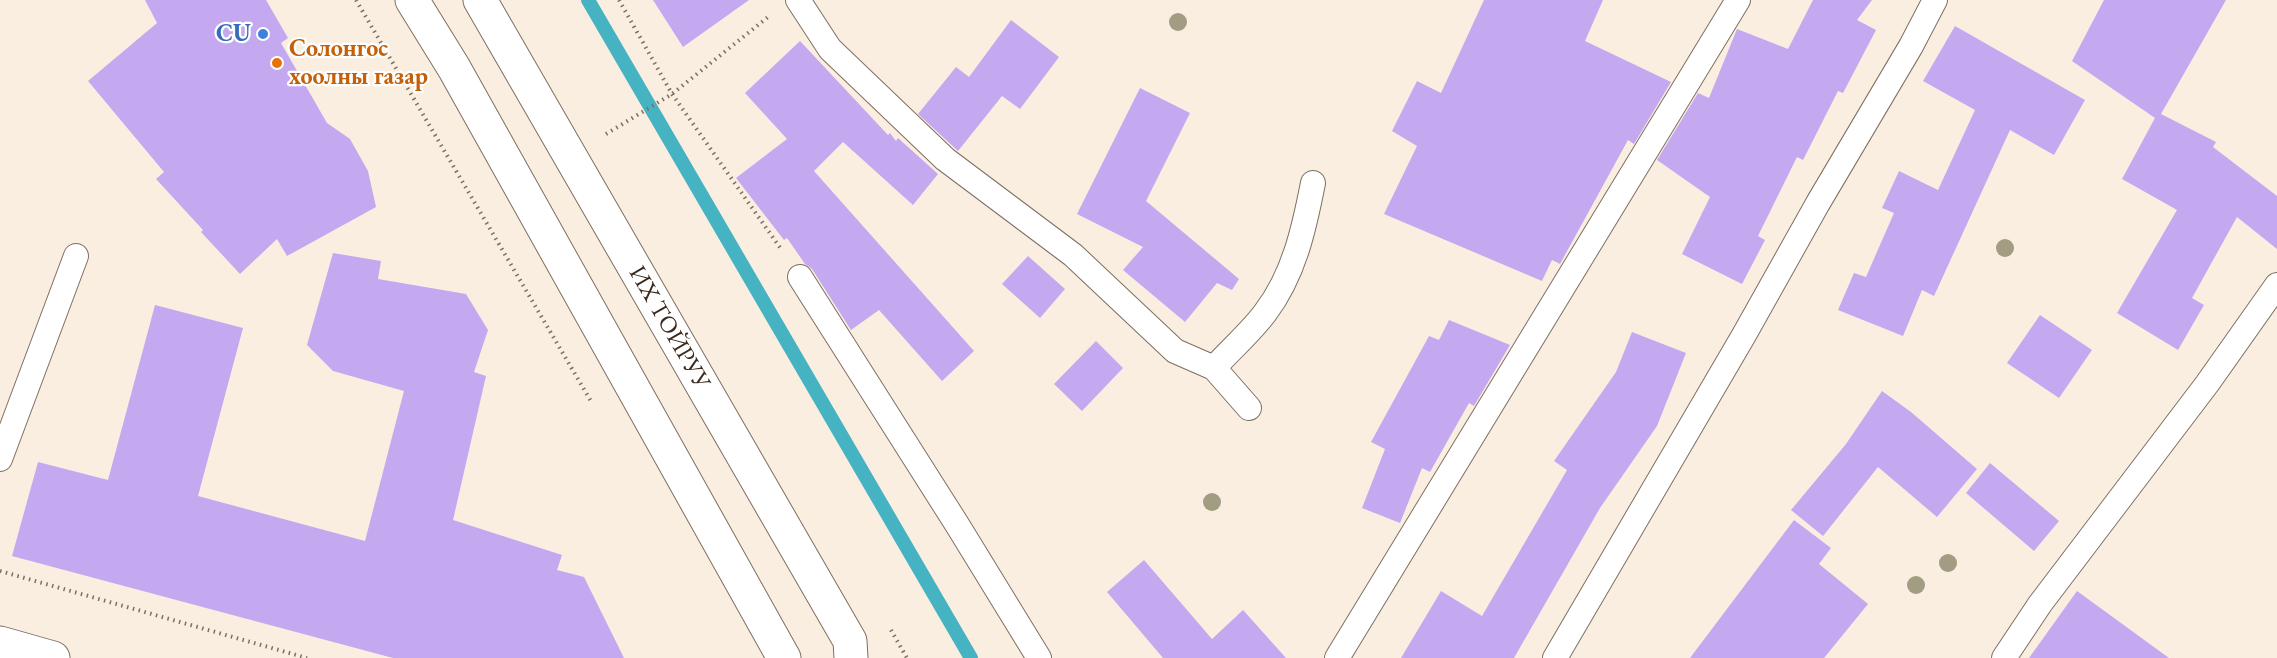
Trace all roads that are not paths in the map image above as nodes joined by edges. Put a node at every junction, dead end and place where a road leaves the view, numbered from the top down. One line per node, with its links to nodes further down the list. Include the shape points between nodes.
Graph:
1 (412, 0): 15 (main road, via 454,68)
2 (480, 0): 16 (main road, ИХ ТОЙРУУ, via 850,641)
3 (798, 0): 10 (lane, via 830,49 945,159 1073,255 1175,351)
4 (1738, 0): 18 (lane)
5 (1935, 0): 19 (lane)
6 (1313, 183): 10 (lane, via 1302,238 1288,275 1265,313)
7 (76, 256): 12 (lane)
8 (800, 277): 17 (lane)
9 (2277, 285): 20 (lane)
10 (1214, 368): 11 (lane)
11 (1250, 408)
12 (0, 459)
13 (0, 643): 14 (main road)
14 (53, 658)
15 (784, 658)
16 (851, 658)
17 (1039, 658)
18 (1337, 658)
19 (1555, 658)
20 (2004, 658)

